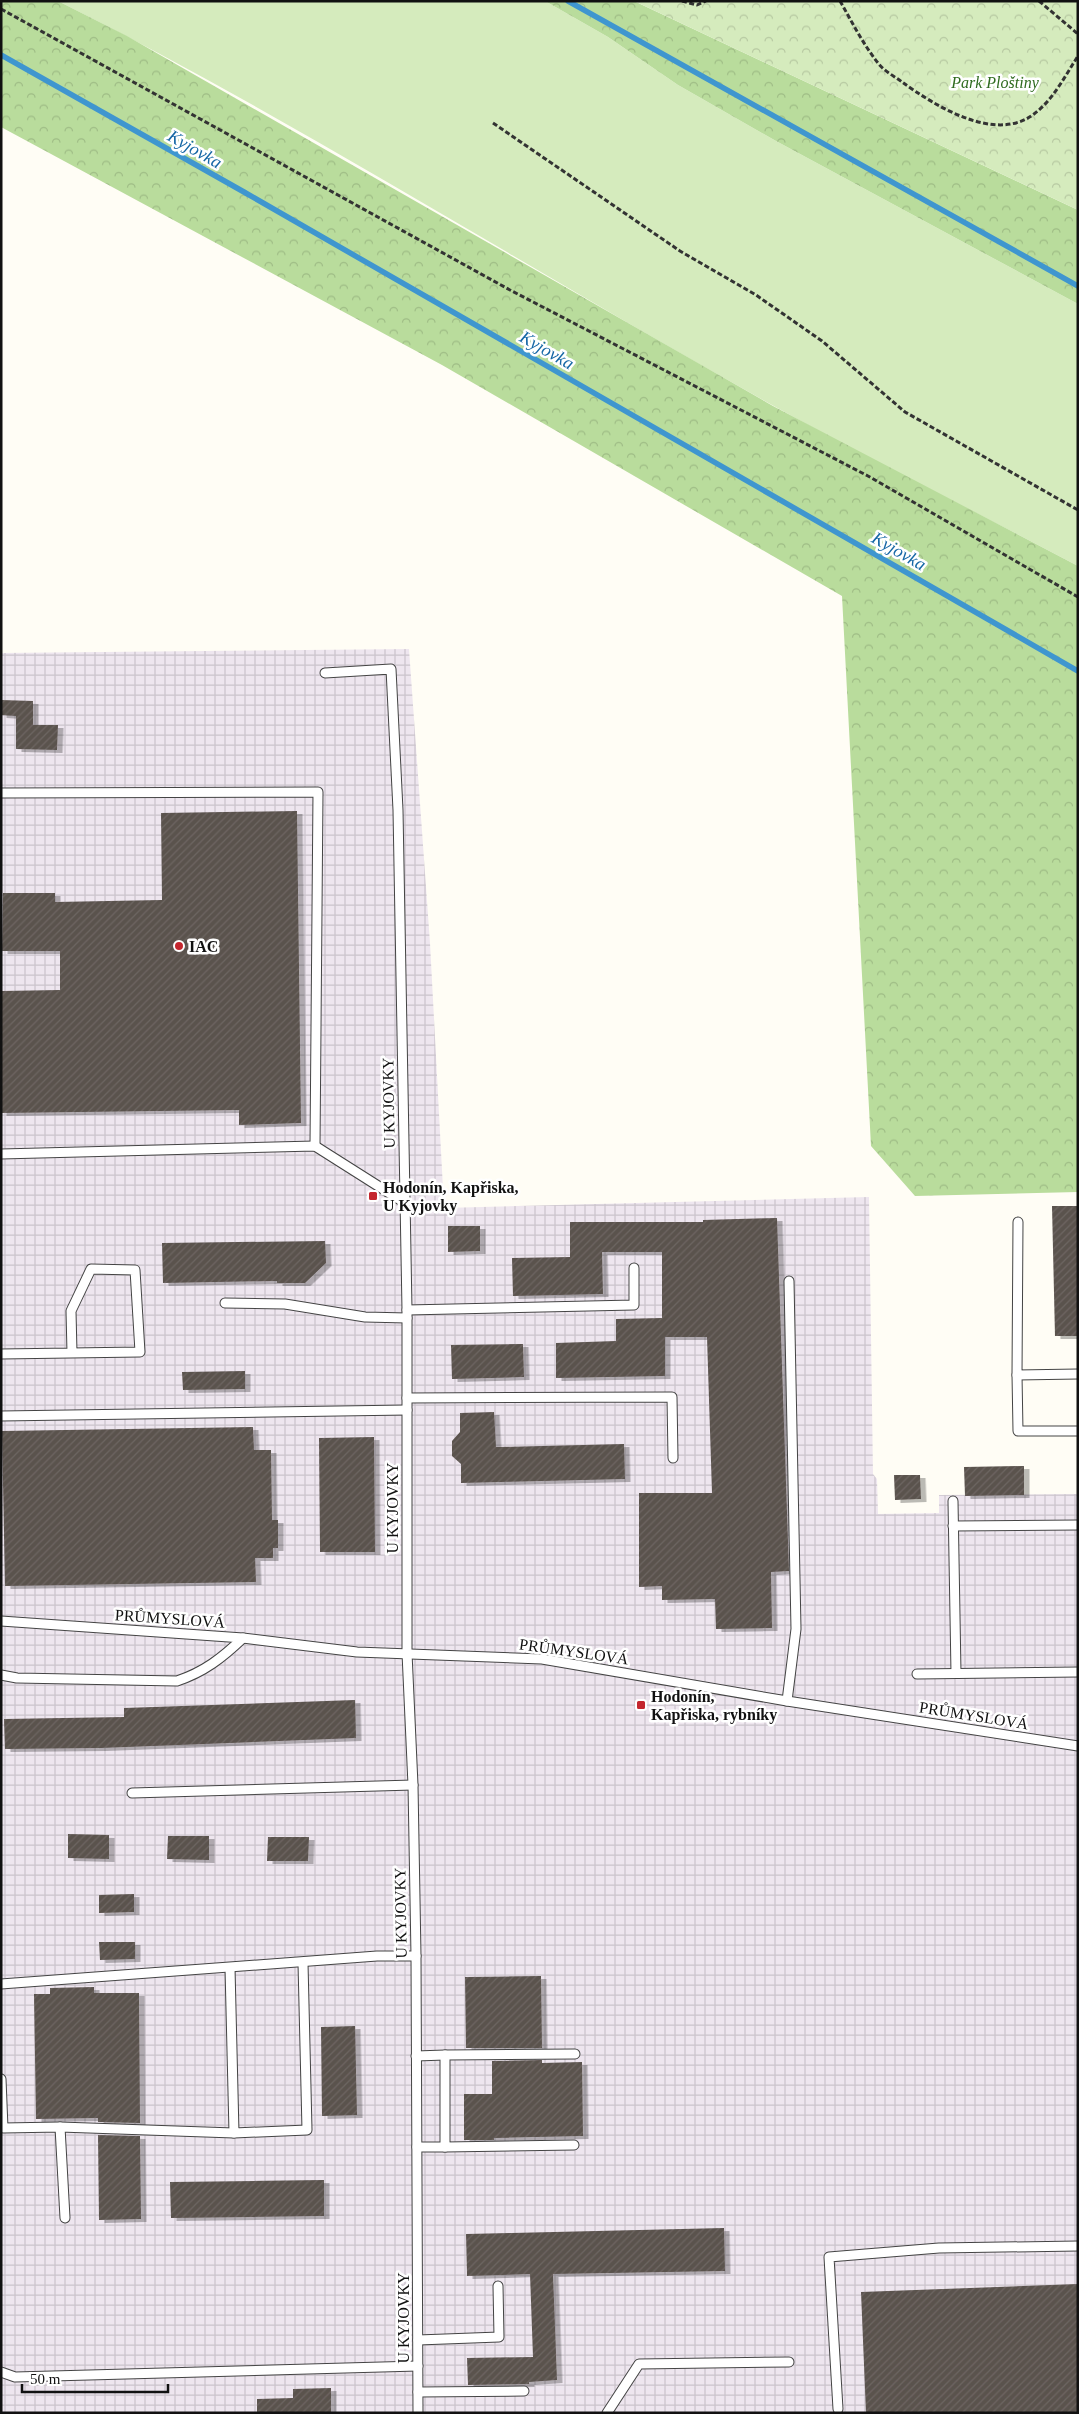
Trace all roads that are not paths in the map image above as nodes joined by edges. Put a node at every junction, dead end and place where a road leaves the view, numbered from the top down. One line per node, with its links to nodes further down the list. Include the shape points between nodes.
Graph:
1 (325, 673): 5 (lane, U KYJOVKY, via 391,669 398,810)
2 (1, 793): 3 (lane, via 318,792)
3 (315, 1146): 4 (lane); 5 (lane)
4 (1, 1154)
5 (405, 1203): 10 (lane, U KYJOVKY)
6 (1018, 1222): 14 (lane)
7 (634, 1268): 10 (lane, via 634,1305)
8 (789, 1281): 30 (lane, via 796,1629)
9 (225, 1303): 10 (lane, via 285,1304 366,1317)
10 (407, 1314): 15 (lane, U KYJOVKY)
11 (72, 1353): 11 (lane, via 140,1352 135,1270 91,1268 71,1311); 12 (lane)
12 (1, 1354)
13 (1078, 1374): 14 (lane)
14 (1018, 1375): 18 (lane, via 1018,1431)
15 (407, 1398): 16 (lane, U KYJOVKY); 19 (lane, via 672,1397)
16 (407, 1410): 17 (lane); 25 (lane, U KYJOVKY)
17 (1, 1416)
18 (1078, 1431)
19 (673, 1458)
20 (952, 1501): 22 (lane)
21 (1078, 1525): 22 (lane)
22 (953, 1526): 27 (lane)
23 (1, 1621): 24 (lane, PRŮMYSLOVÁ)
24 (243, 1638): 25 (lane, PRŮMYSLOVÁ, via 357,1652); 29 (lane, via 213,1665 176,1681 36,1679)
25 (407, 1653): 30 (lane, PRŮMYSLOVÁ, via 542,1659); 32 (lane, U KYJOVKY)
26 (1078, 1672): 27 (lane)
27 (956, 1673): 28 (lane)
28 (917, 1674)
29 (1, 1675)
30 (787, 1701): 31 (lane, PRŮMYSLOVÁ)
31 (1078, 1746)
32 (413, 1785): 33 (lane); 34 (lane, U KYJOVKY)
33 (132, 1793)
34 (416, 1956): 35 (lane); 40 (lane, U KYJOVKY)
35 (303, 1963): 36 (lane); 44 (lane, via 307,2130)
36 (230, 1968): 37 (lane); 44 (lane)
37 (1, 1984)
38 (575, 2054): 39 (lane)
39 (445, 2055): 40 (lane); 47 (lane)
40 (416, 2056): 46 (lane, U KYJOVKY)
41 (1, 2079): 43 (lane)
42 (60, 2127): 43 (lane); 44 (lane); 48 (lane)
43 (2, 2128)
44 (234, 2132)
45 (574, 2145): 47 (lane)
46 (417, 2147): 47 (lane); 51 (lane, U KYJOVKY)
47 (444, 2147)
48 (65, 2218)
49 (1078, 2246): 57 (lane, via 939,2248 829,2257)
50 (498, 2286): 51 (lane, via 500,2337)
51 (418, 2340): 53 (lane, U KYJOVKY)
52 (789, 2362): 59 (lane, via 639,2364)
53 (418, 2366): 54 (lane, via 14,2377); 56 (lane, U KYJOVKY)
54 (1, 2372)
55 (524, 2391): 56 (lane)
56 (418, 2392): 58 (lane, U KYJOVKY)
57 (838, 2408)
58 (418, 2413)
59 (607, 2413)

